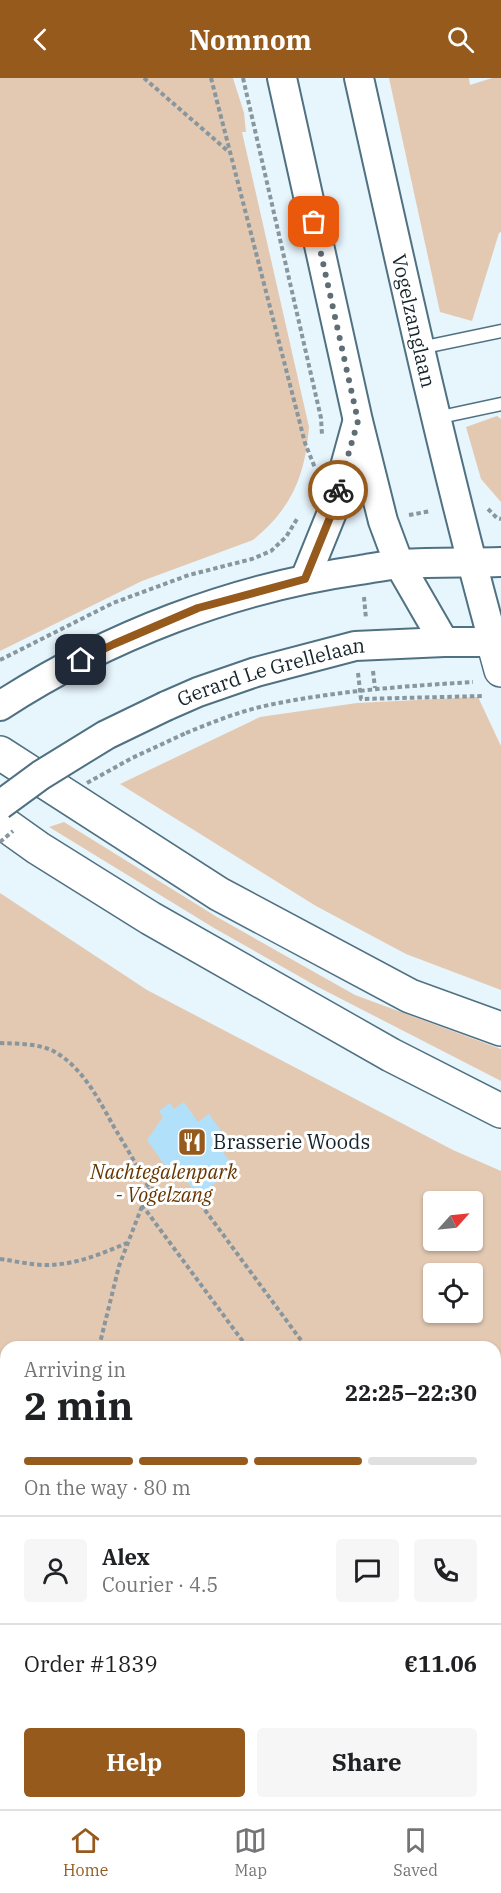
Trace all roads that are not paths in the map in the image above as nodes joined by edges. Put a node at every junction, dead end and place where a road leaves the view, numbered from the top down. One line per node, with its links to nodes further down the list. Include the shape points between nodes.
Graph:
1 (282, 78): 7 (street)
2 (358, 78): 4 (street, Vogelzanglaan)
3 (501, 331): 4 (lane)
4 (419, 348): 6 (street, Vogelzanglaan)
5 (501, 404): 6 (lane)
6 (436, 418): 9 (street, Vogelzanglaan)
7 (358, 421): 10 (street, via 383,521); 11 (street, via 333,510)
8 (501, 562): 9 (street)
9 (472, 563): 10 (street); 13 (street, Vogelzanglaan)
10 (399, 564): 11 (street); 12 (street)
11 (305, 579): 14 (street, via 198,608 114,644)
12 (444, 642): 13 (street, Gerard Le Grellelaan); 16 (street, Gerard Le Grellelaan, bridge, via 361,634 198,692 105,735)
13 (492, 666)
14 (0, 706)
15 (0, 753): 18 (highway, via 219,894 410,996)
16 (0, 805)
17 (10, 823): 19 (highway, via 39,848 150,918 391,1055)
18 (501, 1029)
19 (501, 1111)

